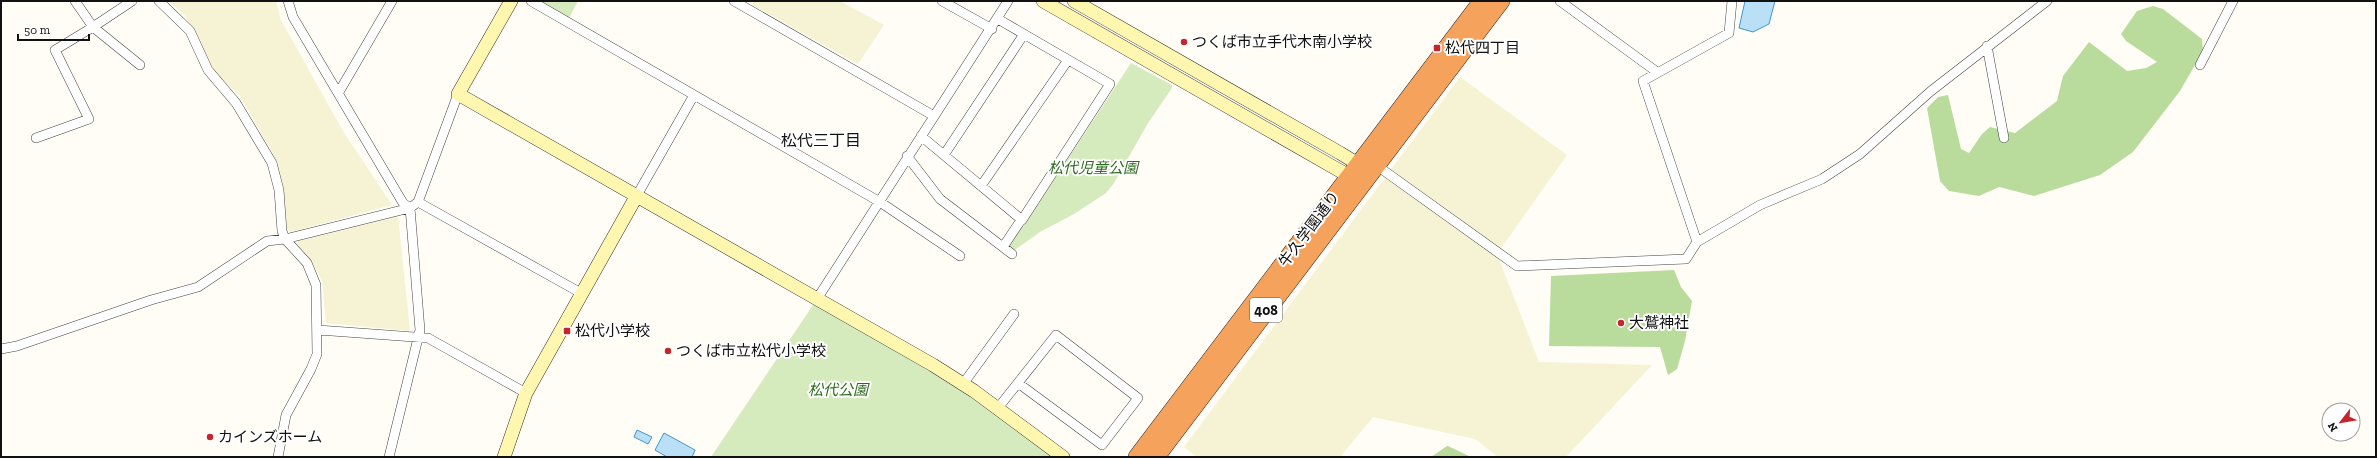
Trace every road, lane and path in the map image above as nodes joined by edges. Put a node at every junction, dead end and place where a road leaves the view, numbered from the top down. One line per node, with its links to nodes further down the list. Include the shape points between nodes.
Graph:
1 (75, 1): 21 (street)
2 (132, 1): 21 (street)
3 (159, 1): 46 (street, via 190,31 208,70 236,103 272,163 279,190 282,231)
4 (288, 1): 29 (street, via 293,17)
5 (392, 1): 29 (street)
6 (511, 1): 30 (street)
7 (531, 1): 31 (street)
8 (734, 1): 19 (street)
9 (942, 1): 22 (street)
10 (1008, 1): 20 (street)
11 (1043, 1): 39 (street)
12 (1074, 1): 39 (street)
13 (1482, 1): 39 (highway, 牛久学園通り / 408)
14 (1501, 1): 38 (highway, 牛久学園通り / 408)
15 (1560, 1): 28 (street)
16 (1732, 1): 28 (street, via 1729,33)
17 (2046, 1): 24 (street)
18 (2233, 1): 27 (street)
19 (746, 4): 32 (street)
20 (998, 19): 22 (street); 23 (street)
21 (93, 27): 26 (street); 34 (street, via 55,50 90,119)
22 (992, 29): 32 (street)
23 (1024, 34): 25 (street); 36 (street)
24 (1988, 46): 35 (street); 47 (street, via 1931,91 1860,154 1822,179 1760,205)
25 (1068, 60): 40 (street); 45 (street, via 1110,84)
26 (140, 65)
27 (2200, 65)
28 (1657, 72): 47 (street, via 1643,81)
29 (339, 92): 44 (street, via 403,203)
30 (458, 94): 41 (street); 42 (street)
31 (694, 95): 41 (street); 43 (street)
32 (934, 116): 33 (street)
33 (921, 136): 36 (street); 37 (street)
34 (36, 138)
35 (2004, 138)
36 (944, 155): 40 (street)
37 (907, 156): 43 (street); 48 (street, via 940,199)
38 (1376, 165): 39 (highway, 牛久学園通り / 408); 47 (street, via 1517,266 1686,259)
39 (1357, 173): 65 (highway, 牛久学園通り / 408); 66 (highway, 牛久学園通り / 408)
40 (981, 186): 45 (street)
41 (636, 197): 51 (street); 52 (street)
42 (418, 202): 44 (street); 51 (street)
43 (880, 202): 50 (street); 52 (street)
44 (410, 208): 46 (street); 55 (street, via 420,330)
45 (1021, 220): 48 (street)
46 (285, 239): 54 (street, via 307,263 316,285); 56 (street, via 267,241 198,287 150,300 17,346)
47 (1697, 242)
48 (1003, 247): 49 (street)
49 (1012, 254)
50 (960, 256)
51 (581, 293): 59 (street)
52 (817, 300): 58 (street)
53 (1014, 314): 58 (street)
54 (318, 330): 55 (street); 61 (street, via 317,354 286,415)
55 (418, 337): 59 (street, via 428,338); 62 (street)
56 (1, 349)
57 (1018, 382): 57 (street, via 1056,335 1138,398 1102,445); 60 (street)
58 (963, 384): 60 (street)
59 (526, 393): 63 (street)
60 (998, 408): 64 (street)
61 (278, 457)
62 (389, 457)
63 (504, 457)
64 (1063, 457)
65 (1137, 457)
66 (1156, 457)

